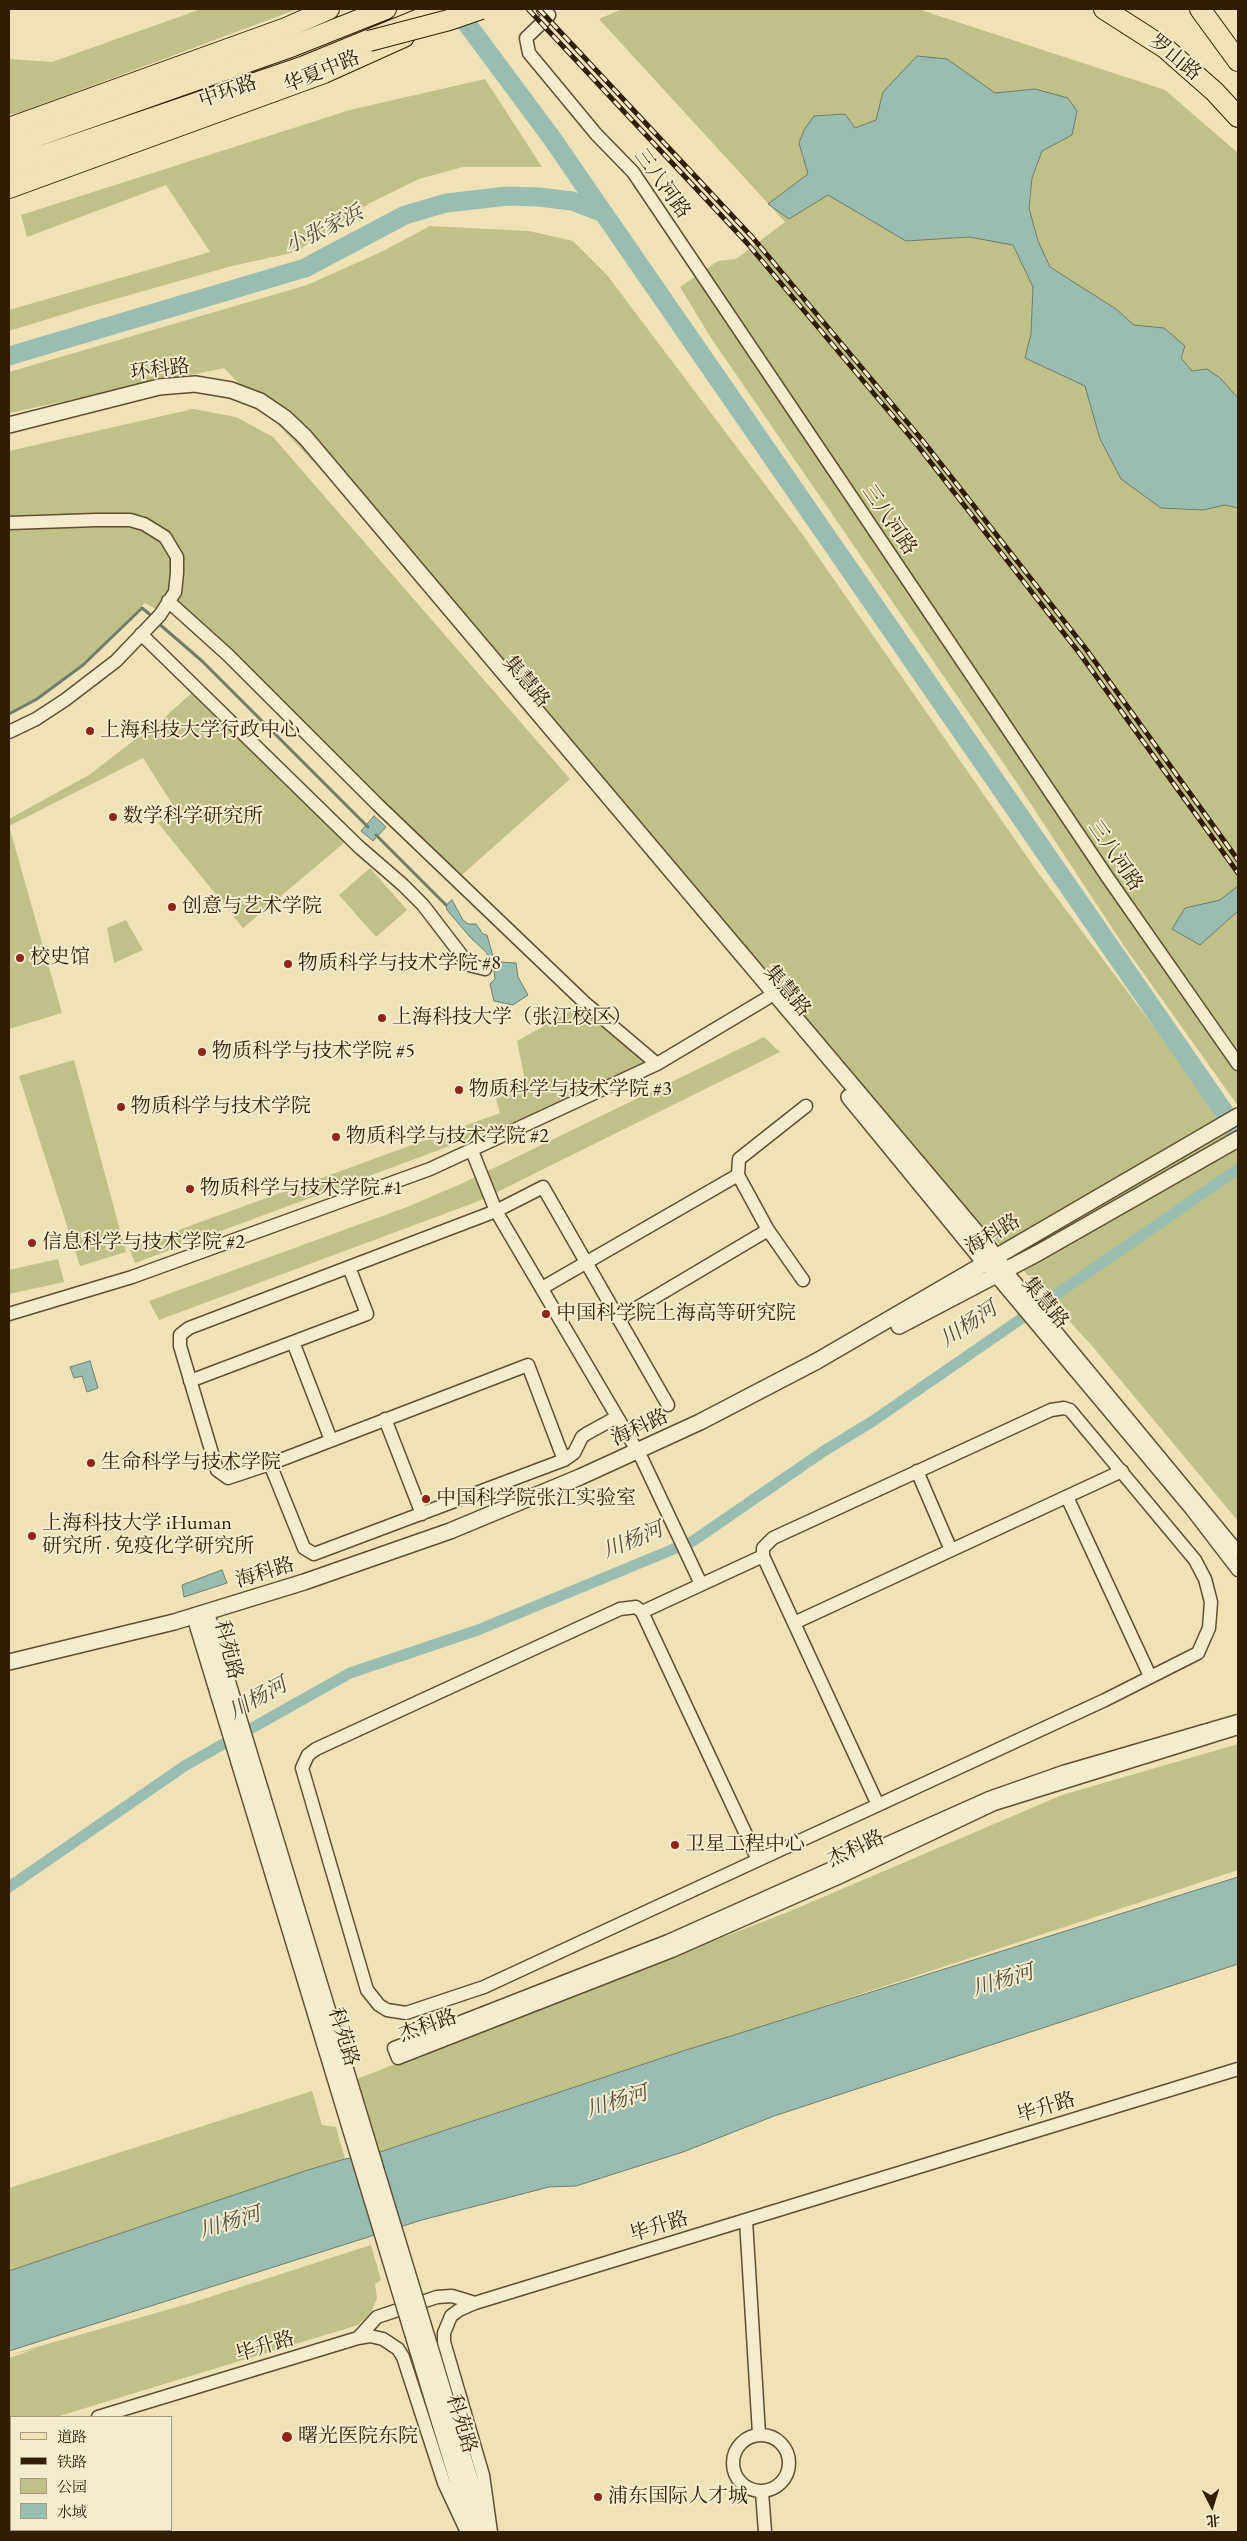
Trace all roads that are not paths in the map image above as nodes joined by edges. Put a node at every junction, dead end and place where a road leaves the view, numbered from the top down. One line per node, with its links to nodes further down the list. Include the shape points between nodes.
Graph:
1 (329, 9): 14 (main road, via 286,28)
2 (369, 9): 11 (main road)
3 (386, 9): 11 (main road, 中环路)
4 (444, 9): 10 (main road, 中环路, bridge)
5 (463, 9): 17 (main road, 华夏中路, bridge, via 324,73)
6 (481, 9): 10 (main road, bridge)
7 (543, 9): 28 (street, 三八河路, via 549,14 547,18 526,38 529,53 596,134 633,172 1102,870)
8 (1104, 9): 13 (main road, 罗山路, via 1165,48 1209,86)
9 (1203, 12): 12 (main road)
10 (369, 41): 16 (main road, 中环路)
11 (293, 46): 15 (main road, 中环路)
12 (1238, 61)
13 (1238, 117)
14 (9, 128)
15 (9, 146)
16 (9, 167)
17 (9, 188)
18 (9, 425): 20 (street, 环科路, via 159,387 195,384 231,390 260,401 285,418)
19 (9, 434): 20 (street, 环科路, via 160,396 194,394 229,398 255,410)
20 (302, 440): 26 (street, 集慧路, via 741,968); 36 (street, 集慧路, via 970,1224)
21 (9, 523): 22 (street, via 130,520 144,524 165,537 177,556 177,582)
22 (168, 601): 23 (street); 27 (street, via 228,655 378,805 578,996)
23 (146, 630): 24 (street, via 116,661 65,700); 25 (street, via 358,846 423,905 469,965)
24 (9, 732)
25 (485, 969)
26 (769, 997): 27 (street); 36 (street, 集慧路, via 795,1032)
27 (657, 1064): 32 (street)
28 (1238, 1064)
29 (806, 1106): 33 (street, via 739,1159)
30 (1238, 1116): 36 (street, 海科路)
31 (1238, 1139): 39 (street, 海科路)
32 (472, 1151): 34 (street); 42 (street, via 132,1277)
33 (738, 1175): 35 (street); 37 (street)
34 (496, 1211): 37 (street, via 543,1187); 38 (street); 41 (street)
35 (768, 1230): 40 (street); 43 (street)
36 (990, 1260): 39 (street, 集慧路); 51 (street, 海科路, via 817,1361)
37 (586, 1262): 41 (street); 43 (street)
38 (349, 1267): 45 (street, via 367,1314); 46 (street, via 183,1331 180,1346)
39 (1002, 1273): 44 (street, 集慧路); 51 (street, 海科路, via 763,1399)
40 (803, 1280)
41 (542, 1288): 48 (street)
42 (9, 1314)
43 (618, 1318): 47 (street)
44 (1044, 1324): 59 (street, 集慧路); 61 (street, 集慧路)
45 (293, 1342): 46 (street); 50 (street)
46 (190, 1381): 53 (street, via 220,1474 233,1478)
47 (668, 1405)
48 (617, 1416): 51 (street); 52 (street, via 582,1437 574,1454)
49 (385, 1419): 50 (street); 52 (street, via 528,1365); 57 (street)
50 (330, 1440): 53 (street)
51 (640, 1455): 62 (street); 64 (street, 海科路, via 445,1542 316,1588)
52 (564, 1460): 57 (street)
53 (270, 1464): 57 (street, via 304,1548 310,1553 319,1553)
54 (917, 1471): 55 (street, via 1051,1410 1064,1408 1074,1414); 58 (street); 60 (street, via 773,1538 763,1548)
55 (1122, 1472): 56 (street); 68 (street, via 1195,1560 1205,1579 1211,1602 1209,1628 1198,1653)
56 (1067, 1497): 58 (street); 68 (street)
57 (422, 1514)
58 (951, 1550): 65 (street)
59 (1238, 1552)
60 (763, 1556): 62 (street); 65 (street)
61 (1238, 1570)
62 (701, 1584): 63 (street)
63 (642, 1612): 72 (street); 72 (street, via 636,1608 620,1609 308,1755 302,1776 367,1990 387,2010 415,2012 484,1987)
64 (202, 1620): 66 (street, 海科路); 67 (street, 海科路, via 69,1658); 77 (street, 科苑路, bridge)
65 (794, 1623): 71 (street)
66 (9, 1662)
67 (9, 1671)
68 (1150, 1676): 71 (street)
69 (1238, 1721): 70 (street, 杰科路, via 1063,1772 989,1798 676,1938 394,2048 398,2058 664,1955 830,1882 994,1804)
70 (1238, 1728)
71 (878, 1805): 72 (street)
72 (758, 1860)
73 (1238, 2069): 74 (street, 毕升路)
74 (746, 2220): 75 (street, 毕升路); 79 (street)
75 (475, 2303): 76 (street, via 452,2296 437,2297 377,2317); 84 (street, 毕升路, via 451,2316 444,2332 444,2342 483,2475)
76 (358, 2338): 78 (street, 毕升路); 81 (street, via 383,2339 398,2349 403,2357 444,2483)
77 (423, 2346): 82 (street, 科苑路); 83 (street, 科苑路)
78 (101, 2416)
79 (759, 2434): 80 (street, via 745,2439 735,2450 732,2464 742,2484); 80 (street, via 773,2436 784,2445 790,2462 785,2479 775,2488)
80 (762, 2492): 85 (street)
81 (466, 2532)
82 (473, 2532)
83 (486, 2532)
84 (491, 2532)
85 (764, 2532)

